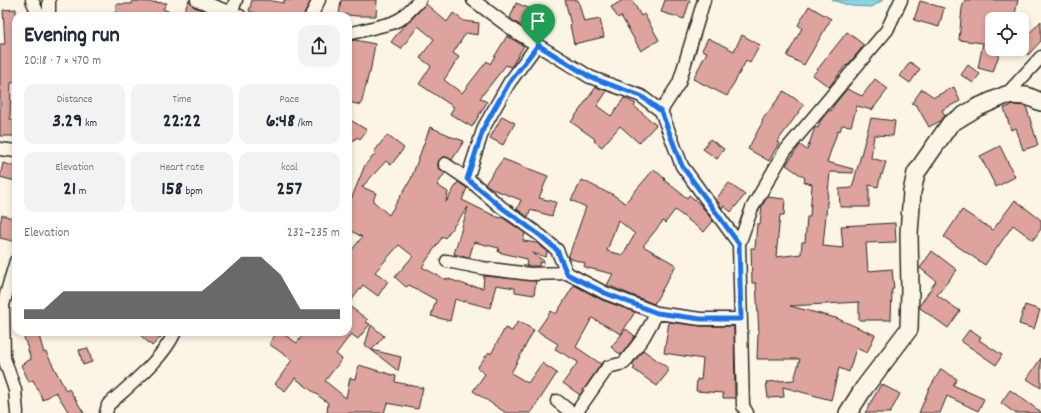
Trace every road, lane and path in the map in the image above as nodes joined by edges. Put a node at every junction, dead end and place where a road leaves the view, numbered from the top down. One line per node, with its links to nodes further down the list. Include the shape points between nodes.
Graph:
1 (32, 0): 10 (street)
2 (49, 0): 11 (street)
3 (197, 0): 12 (street)
4 (236, 0): 13 (street)
5 (319, 0): 14 (street)
6 (420, 0): 15 (street, via 402,18 392,23)
7 (473, 0): 16 (street)
8 (704, 0): 20 (street, via 679,83)
9 (901, 0): 25 (street, via 887,30 785,151 752,208)
10 (37, 12)
11 (49, 12)
12 (227, 12)
13 (234, 12)
14 (313, 12)
15 (352, 33)
16 (538, 45): 20 (street, via 590,77 641,96); 24 (street, via 509,83 484,127)
17 (1041, 57): 18 (street)
18 (1006, 96): 19 (street, via 1027,96); 39 (street, via 976,108 950,124 916,173 909,233 909,329)
19 (1041, 102)
20 (661, 111): 25 (street, via 682,166)
21 (0, 149): 22 (street)
22 (12, 150)
23 (445, 164): 24 (street)
24 (467, 179): 28 (street, via 557,250)
25 (739, 244): 31 (street)
26 (447, 261): 28 (street, via 530,274)
27 (12, 273): 29 (street)
28 (567, 274): 30 (street, via 605,293)
29 (1, 304): 34 (street, via 4,358 15,390)
30 (657, 313): 31 (street, via 701,319); 37 (street, via 643,338 624,363 608,367)
31 (741, 319): 38 (street, via 743,406)
32 (173, 336): 35 (street, via 149,367 108,404)
33 (558, 401): 36 (street)
34 (17, 413)
35 (106, 413)
36 (572, 413)
37 (576, 413)
38 (747, 413)
39 (848, 413)

